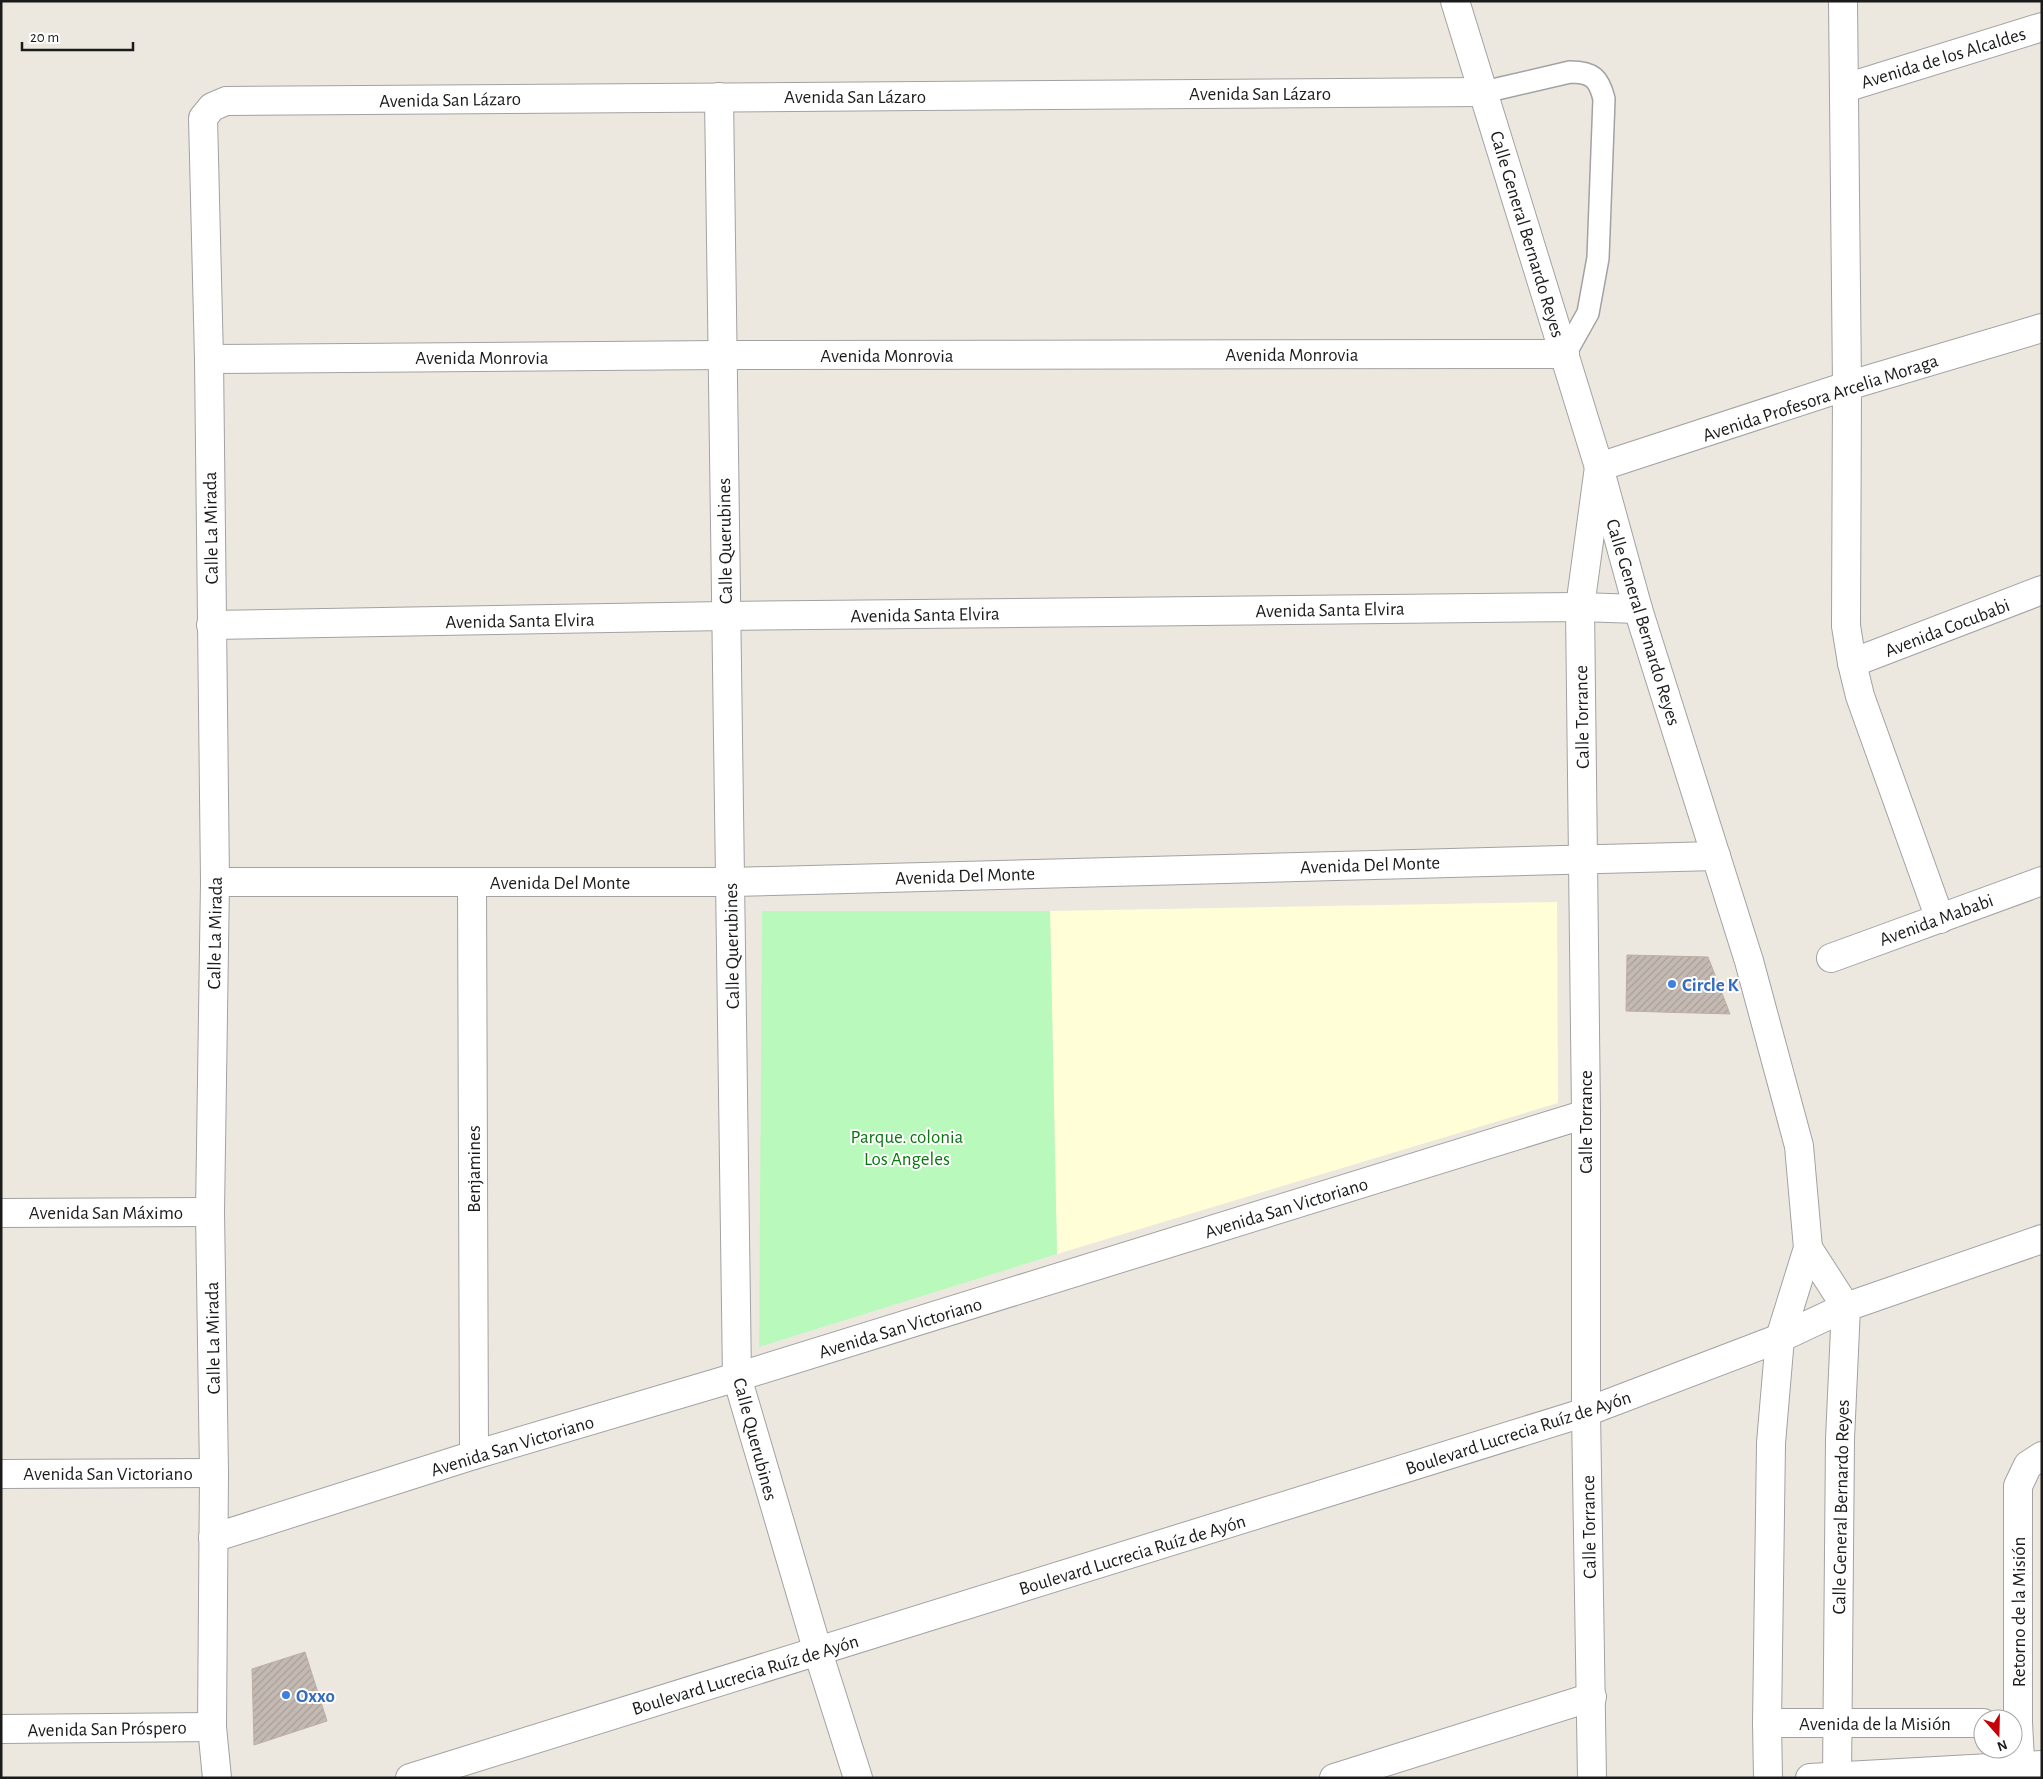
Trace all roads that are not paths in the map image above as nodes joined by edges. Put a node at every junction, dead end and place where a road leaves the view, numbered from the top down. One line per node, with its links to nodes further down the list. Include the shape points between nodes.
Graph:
1 (1455, 1): 5 (street, Calle General Bernardo Reyes)
2 (1843, 1): 4 (street)
3 (2042, 27): 4 (street, Avenida de los Alcaldes)
4 (1845, 88): 12 (street)
5 (1484, 92): 6 (street, Avenida San Lázaro); 9 (street, Calle General Bernardo Reyes); 9 (lane, via 1570,72 1594,77 1601,87 1604,99 1598,258 1588,313)
6 (719, 97): 7 (street, Avenida San Lázaro); 10 (street, Calle Querubines)
7 (226, 102): 11 (street, Calle La Mirada, via 212,107 203,118)
8 (2042, 328): 12 (street, Avenida Profesora Arcelia Moraga)
9 (1565, 354): 10 (street, Avenida Monrovia); 13 (street, Calle General Bernardo Reyes)
10 (722, 355): 11 (street, Avenida Monrovia); 17 (street, Calle Querubines)
11 (209, 359): 18 (street, Calle La Mirada)
12 (1848, 386): 13 (street, Avenida Profesora Arcelia Moraga); 19 (street, via 1846,626)
13 (1599, 468): 15 (street, Calle Torrance); 16 (street, Calle General Bernardo Reyes)
14 (2042, 590): 19 (street, Avenida Cocubabi)
15 (1580, 607): 16 (street, Avenida Santa Elvira); 17 (street, Avenida Santa Elvira); 21 (street, Calle Torrance)
16 (1638, 609): 20 (street, Calle General Bernardo Reyes)
17 (725, 616): 18 (street, Avenida Santa Elvira); 25 (street, Calle Querubines)
18 (211, 625): 23 (street, Calle La Mirada)
19 (1852, 663): 26 (street, via 1860,696)
20 (1716, 856): 21 (street, Avenida Del Monte); 32 (street, Calle General Bernardo Reyes, via 1749,961 1799,1146)
21 (1583, 859): 25 (street, Avenida Del Monte); 28 (street, Calle Torrance)
22 (2042, 881): 26 (street, Avenida Mababi)
23 (215, 882): 24 (street, Avenida Del Monte); 29 (street, Calle La Mirada)
24 (472, 882): 25 (street, Avenida Del Monte); 37 (street, Benjamines)
25 (731, 882): 35 (street, Calle Querubines)
26 (1940, 918): 27 (street, Avenida Mababi)
27 (1831, 958)
28 (1586, 1114): 35 (street, Avenida San Victoriano); 36 (street, Calle Torrance)
29 (210, 1212): 30 (street, Avenida San Máximo); 39 (street, Calle La Mirada)
30 (1, 1213)
31 (2042, 1240): 33 (street, Boulevard Lucrecia Ruíz de Ayón)
32 (1808, 1248): 33 (street, Calle General Bernardo Reyes); 34 (street, Calle General Bernardo Reyes)
33 (1846, 1307): 34 (street, Boulevard Lucrecia Ruíz de Ayón); 44 (street, Calle General Bernardo Reyes, via 1840,1439)
34 (1780, 1338): 36 (street, Boulevard Lucrecia Ruíz de Ayón); 47 (street, Calle General Bernardo Reyes, via 1771,1443)
35 (737, 1378): 37 (street, Avenida San Victoriano); 42 (street, Calle Querubines)
36 (1586, 1412): 42 (street, Boulevard Lucrecia Ruíz de Ayón); 43 (street, Calle Torrance)
37 (474, 1456): 41 (street, Avenida San Victoriano)
38 (2042, 1456): 46 (street, Retorno de la Misión, via 2028,1465 2018,1486)
39 (214, 1473): 40 (street, Avenida San Victoriano); 41 (street, Calle La Mirada)
40 (1, 1474)
41 (213, 1538): 48 (street, Calle La Mirada)
42 (818, 1652): 53 (street, Boulevard Lucrecia Ruíz de Ayón); 54 (street, Calle Querubines)
43 (1592, 1697): 55 (street); 56 (street, Calle Torrance)
44 (1836, 1722): 45 (street, Avenida de la Misión); 47 (street, Avenida de la Misión); 51 (street, Calle General Bernardo Reyes)
45 (1973, 1722)
46 (2024, 1722): 50 (street, Retorno de la Misión)
47 (1767, 1723): 57 (street, Calle General Bernardo Reyes)
48 (212, 1727): 49 (street, Avenida San Próspero); 52 (street, Calle La Mirada)
49 (1, 1729)
50 (2028, 1770): 51 (street)
51 (1837, 1777): 58 (street)
52 (217, 1778)
53 (410, 1778)
54 (858, 1778)
55 (1334, 1778)
56 (1592, 1778)
57 (1768, 1778)
58 (1810, 1778)

